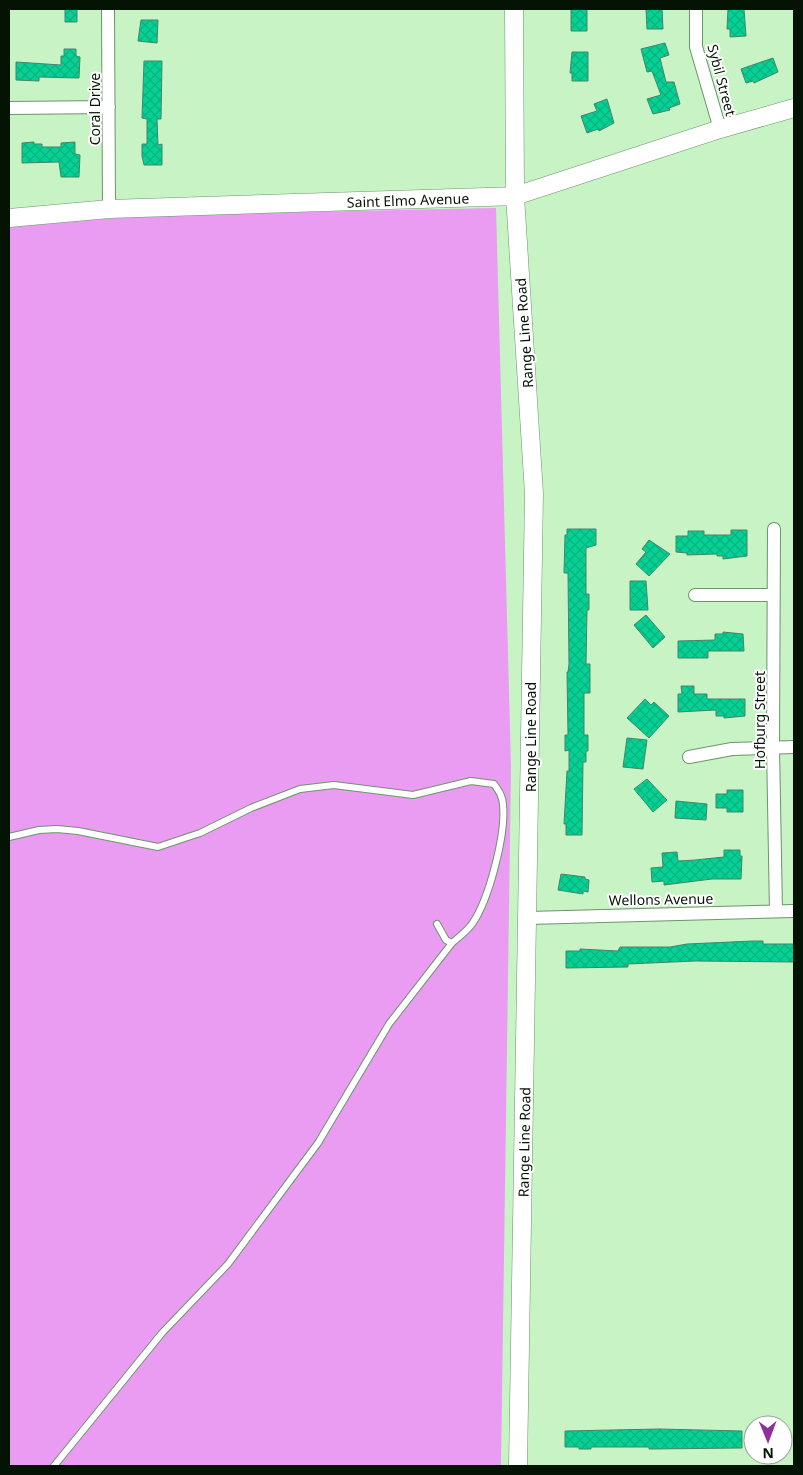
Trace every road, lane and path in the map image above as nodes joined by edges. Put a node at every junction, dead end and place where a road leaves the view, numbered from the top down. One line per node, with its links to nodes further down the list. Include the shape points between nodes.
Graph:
1 (108, 9): 4 (street, Coral Drive)
2 (514, 9): 8 (street, Range Line Road)
3 (696, 9): 7 (street, Sybil Street, via 696,47)
4 (109, 107): 5 (street); 9 (street, Coral Drive)
5 (9, 108)
6 (794, 108): 7 (street, Saint Elmo Avenue)
7 (720, 129): 8 (street, Saint Elmo Avenue)
8 (515, 196): 9 (street, Saint Elmo Avenue); 20 (street, Range Line Road, via 534,494)
9 (109, 209): 10 (street, Saint Elmo Avenue)
10 (9, 218)
11 (774, 529): 13 (street, Hofburg Street)
12 (695, 595): 13 (street)
13 (773, 595): 14 (street, Hofburg Street)
14 (774, 747): 15 (street); 16 (street); 18 (street, Hofburg Street)
15 (794, 747)
16 (689, 756)
17 (9, 837): 22 (lane, via 39,830 78,830 158,847 200,833 300,789 334,785 413,795 483,781 494,784 504,807 497,857 487,891 472,924)
18 (776, 911): 19 (street, Wellons Avenue); 20 (street, Wellons Avenue)
19 (794, 911)
20 (528, 918): 24 (street, Range Line Road)
21 (436, 924): 22 (lane, via 446,940)
22 (452, 943): 23 (lane, via 389,1024 318,1143 228,1264 162,1333)
23 (54, 1466)
24 (518, 1466)

